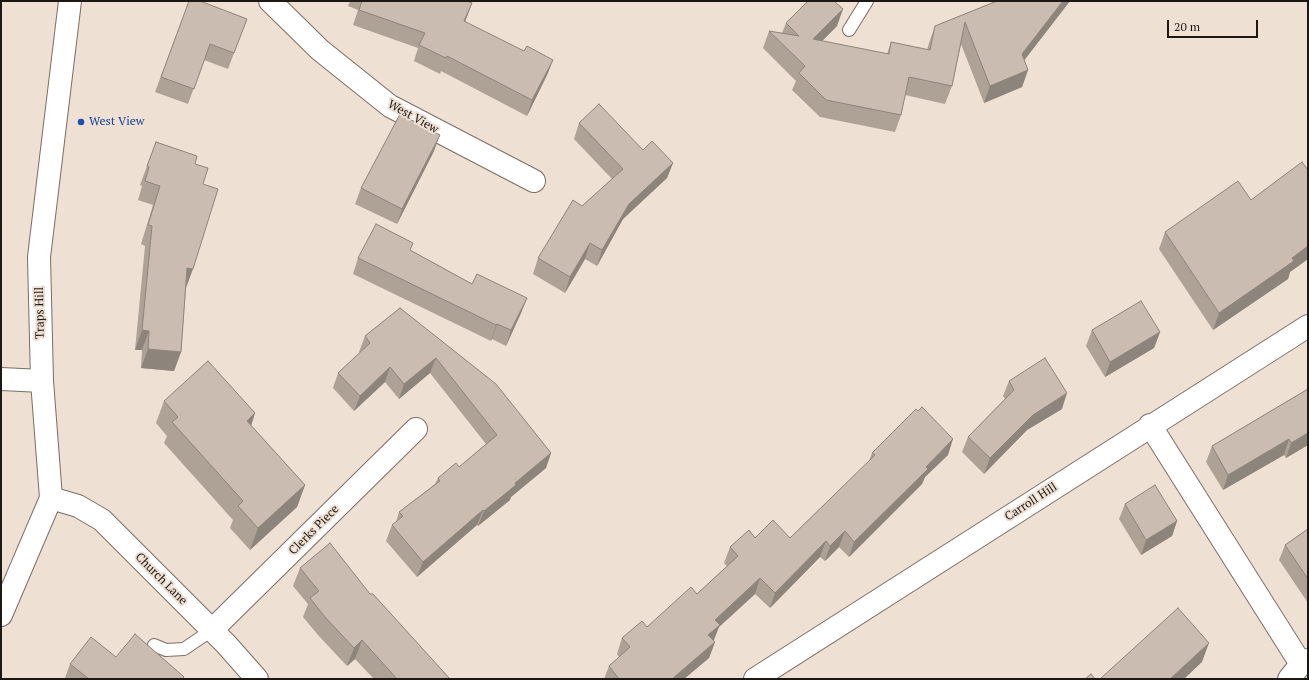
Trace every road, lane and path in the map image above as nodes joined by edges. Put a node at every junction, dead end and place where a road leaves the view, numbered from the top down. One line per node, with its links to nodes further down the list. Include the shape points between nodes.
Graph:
1 (70, 1): 8 (street, Traps Hill, via 39,257)
2 (270, 1): 5 (street, West View, via 320,50 390,106)
3 (867, 1): 4 (lane)
4 (849, 30)
5 (534, 181)
6 (1308, 326): 9 (street, Carroll Hill)
7 (1, 379): 8 (street)
8 (42, 381): 11 (street, Traps Hill)
9 (1150, 425): 15 (street); 17 (street, Carroll Hill)
10 (416, 429): 13 (street, Clerks Piece)
11 (51, 498): 12 (street, Traps Hill); 13 (street, Church Lane, via 78,506 102,520)
12 (1, 615)
13 (212, 630): 14 (lane, via 184,649 166,650); 16 (street, Church Lane)
14 (154, 645)
15 (1299, 668)
16 (257, 679)
17 (755, 679)

